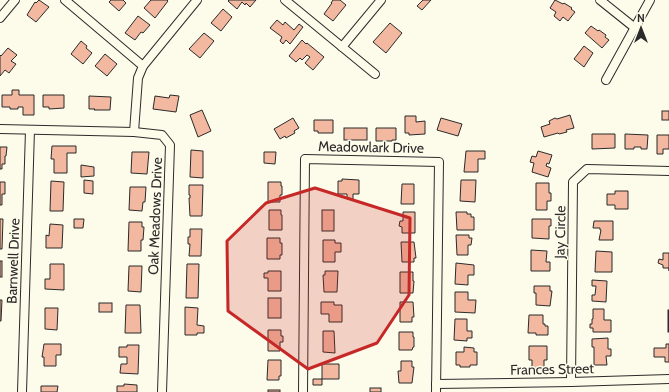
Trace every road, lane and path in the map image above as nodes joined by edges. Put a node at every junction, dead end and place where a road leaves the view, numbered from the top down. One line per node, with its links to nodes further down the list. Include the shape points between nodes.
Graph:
1 (15, 0): 8 (street)
2 (65, 0): 11 (street)
3 (197, 0): 11 (street)
4 (285, 0): 10 (street)
5 (381, 0): 10 (street)
6 (600, 0): 9 (street)
7 (650, 0): 9 (street)
8 (0, 18)
9 (635, 28): 13 (street)
10 (342, 47): 12 (street)
11 (143, 66): 16 (street, via 138,78)
12 (375, 74)
13 (606, 80)
14 (0, 129): 15 (street, Oak Meadows Drive)
15 (30, 130): 16 (street, Oak Meadows Drive); 21 (street, Barnwell Drive)
16 (134, 132): 22 (street, Oak Meadows Drive, via 162,135 170,146)
17 (669, 171): 19 (street, Jay Circle, via 587,169 573,182)
18 (669, 378): 19 (street, Frances Street)
19 (571, 382): 20 (street, Frances Street)
20 (436, 388): 23 (street, Meadowlark Drive, via 438,162 305,159)
21 (22, 392)
22 (162, 392)
23 (303, 392)

